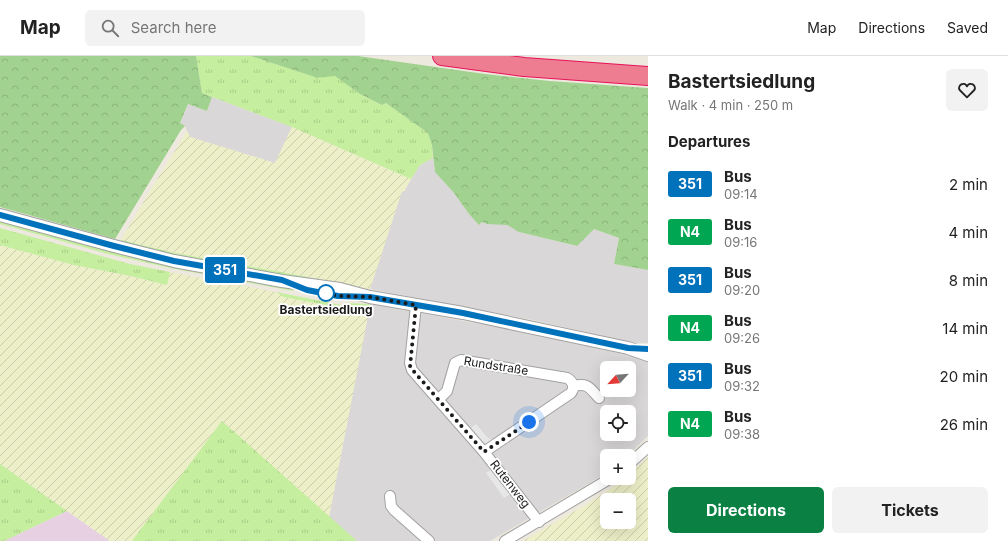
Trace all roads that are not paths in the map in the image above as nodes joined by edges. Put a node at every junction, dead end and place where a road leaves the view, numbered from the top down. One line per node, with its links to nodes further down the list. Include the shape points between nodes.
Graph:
1 (442, 56): 2 (highway, via 524,67)
2 (648, 76)
3 (0, 214): 4 (street, via 174,261 340,289)
4 (416, 305): 5 (street, via 530,326); 10 (street, Rutenweg, via 410,367)
5 (628, 348): 6 (street); 7 (street)
6 (648, 349)
7 (648, 355)
8 (573, 386): 9 (street, Rundstraße, via 586,385); 10 (street, Rundstraße, via 567,378 461,360 455,363 447,391); 12 (street, via 573,391 568,395)
9 (599, 398)
10 (439, 399): 12 (street, Rutenweg)
11 (648, 447): 13 (street)
12 (484, 452): 16 (street, Rutenweg)
13 (636, 458)
14 (600, 485): 16 (street)
15 (390, 496): 17 (street, via 394,510)
16 (539, 522): 18 (street)
17 (429, 541)
18 (505, 541)

